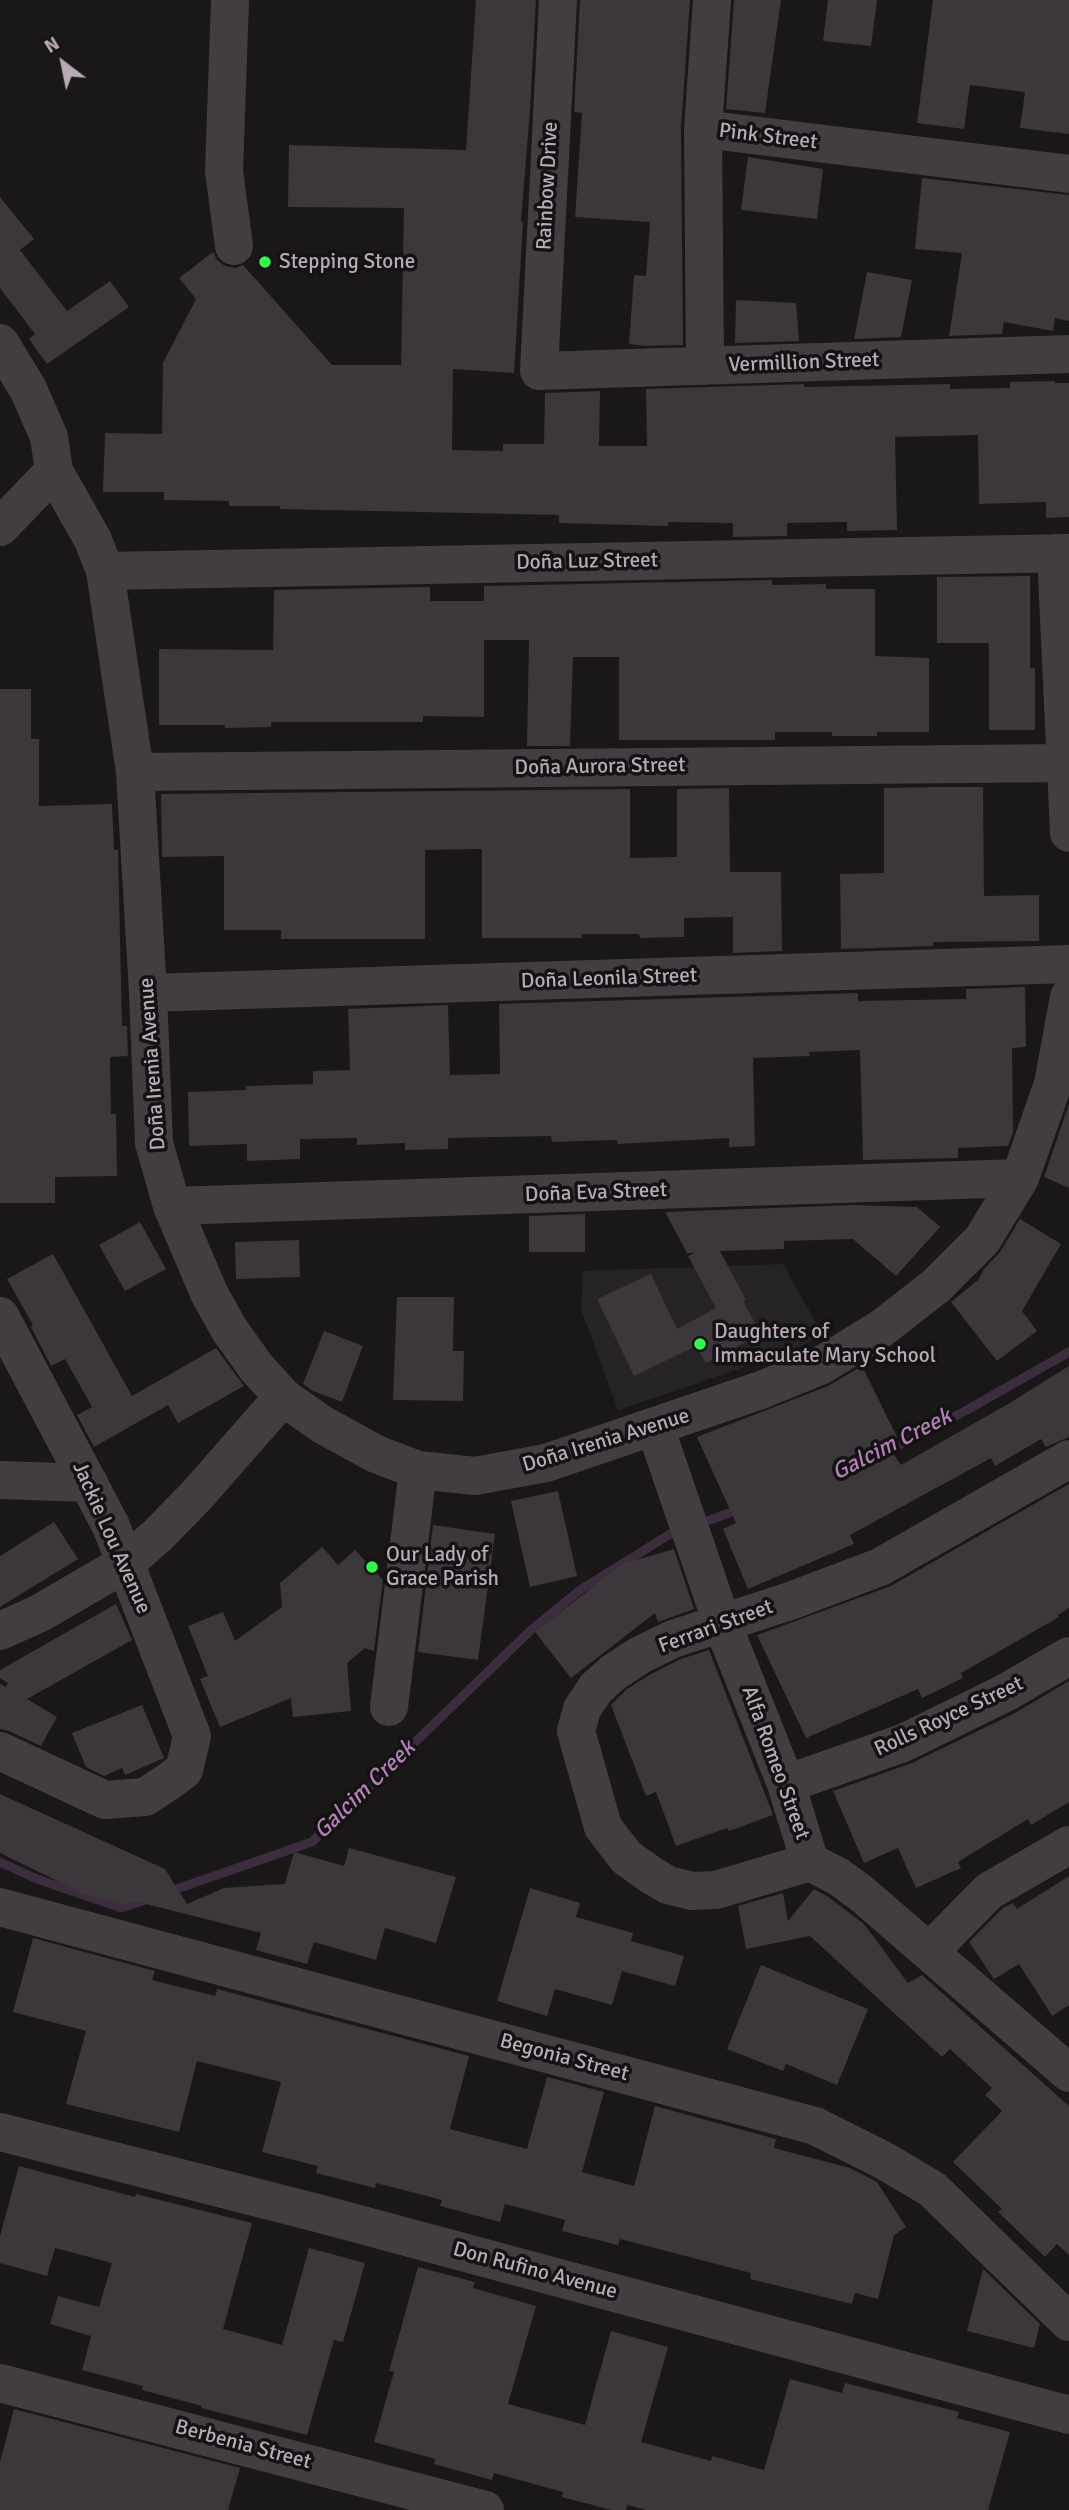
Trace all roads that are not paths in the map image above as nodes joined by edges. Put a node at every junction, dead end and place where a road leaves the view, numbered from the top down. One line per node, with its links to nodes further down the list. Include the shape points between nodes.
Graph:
1 (230, 0): 6 (street, via 224,171)
2 (558, 0): 10 (street, Rainbow Drive)
3 (712, 0): 4 (street)
4 (704, 129): 5 (street, Pink Street); 9 (street, Pink Street)
5 (1069, 174)
6 (234, 246)
7 (0, 343): 11 (street, via 29,389 49,436)
8 (1069, 354): 9 (street, Vermillion Street)
9 (705, 366): 10 (street, Vermillion Street)
10 (539, 371)
11 (54, 471): 12 (street); 14 (street, Doña Irenia Avenue)
12 (0, 527)
13 (1062, 553): 14 (street, Doña Luz Street); 15 (street)
14 (105, 571): 16 (street, Doña Irenia Avenue)
15 (1066, 763): 16 (street, Doña Aurora Street); 17 (street)
16 (135, 772): 19 (street, Doña Irenia Avenue)
17 (1069, 833)
18 (1069, 964): 19 (street, Doña Leonila Street)
19 (148, 993): 22 (street, Doña Irenia Avenue, via 154,1143)
20 (1069, 998): 21 (street, Doña Irenia Avenue, via 1053,1084)
21 (1020, 1178): 22 (street, Doña Eva Street); 25 (street, Doña Irenia Avenue, via 982,1240 936,1286 882,1328 820,1366)
22 (172, 1206): 24 (street, Doña Irenia Avenue, via 229,1329)
23 (0, 1316): 29 (street, Jackie Lou Avenue)
24 (283, 1396): 27 (street, Doña Irenia Avenue, via 323,1426); 30 (street, via 197,1495)
25 (655, 1427): 27 (street, Doña Irenia Avenue, via 546,1463 475,1476); 31 (street, Alfa Romeo Street)
26 (1069, 1459): 31 (street, Ferrari Street, via 880,1567)
27 (418, 1470): 34 (street)
28 (0, 1480): 29 (street)
29 (89, 1483): 30 (street, Jackie Lou Avenue)
30 (126, 1563): 32 (street); 35 (street, Jackie Lou Avenue, via 192,1736 184,1770 145,1797 105,1800)
31 (722, 1623): 36 (street, Alfa Romeo Street); 38 (street, Ferrari Street, via 640,1656 596,1688 582,1709 576,1731 603,1827 626,1857 651,1875 692,1891 716,1890)
32 (0, 1631)
33 (1069, 1656): 36 (street, Rolls Royce Street, via 903,1743)
34 (389, 1707)
35 (0, 1751)
36 (786, 1784): 38 (street, Alfa Romeo Street)
37 (1069, 1845): 40 (street, via 989,1891)
38 (810, 1862): 40 (street, Alfa Romeo Street, via 862,1894)
39 (0, 1907): 43 (street, Begonia Street, via 815,2126 932,2189)
40 (930, 1951): 41 (street, Alfa Romeo Street)
41 (1067, 2068)
42 (0, 2132): 45 (street, Don Rufino Avenue)
43 (1069, 2322)
44 (0, 2383): 46 (street, Berbenia Street)
45 (1069, 2415)
46 (485, 2510)

